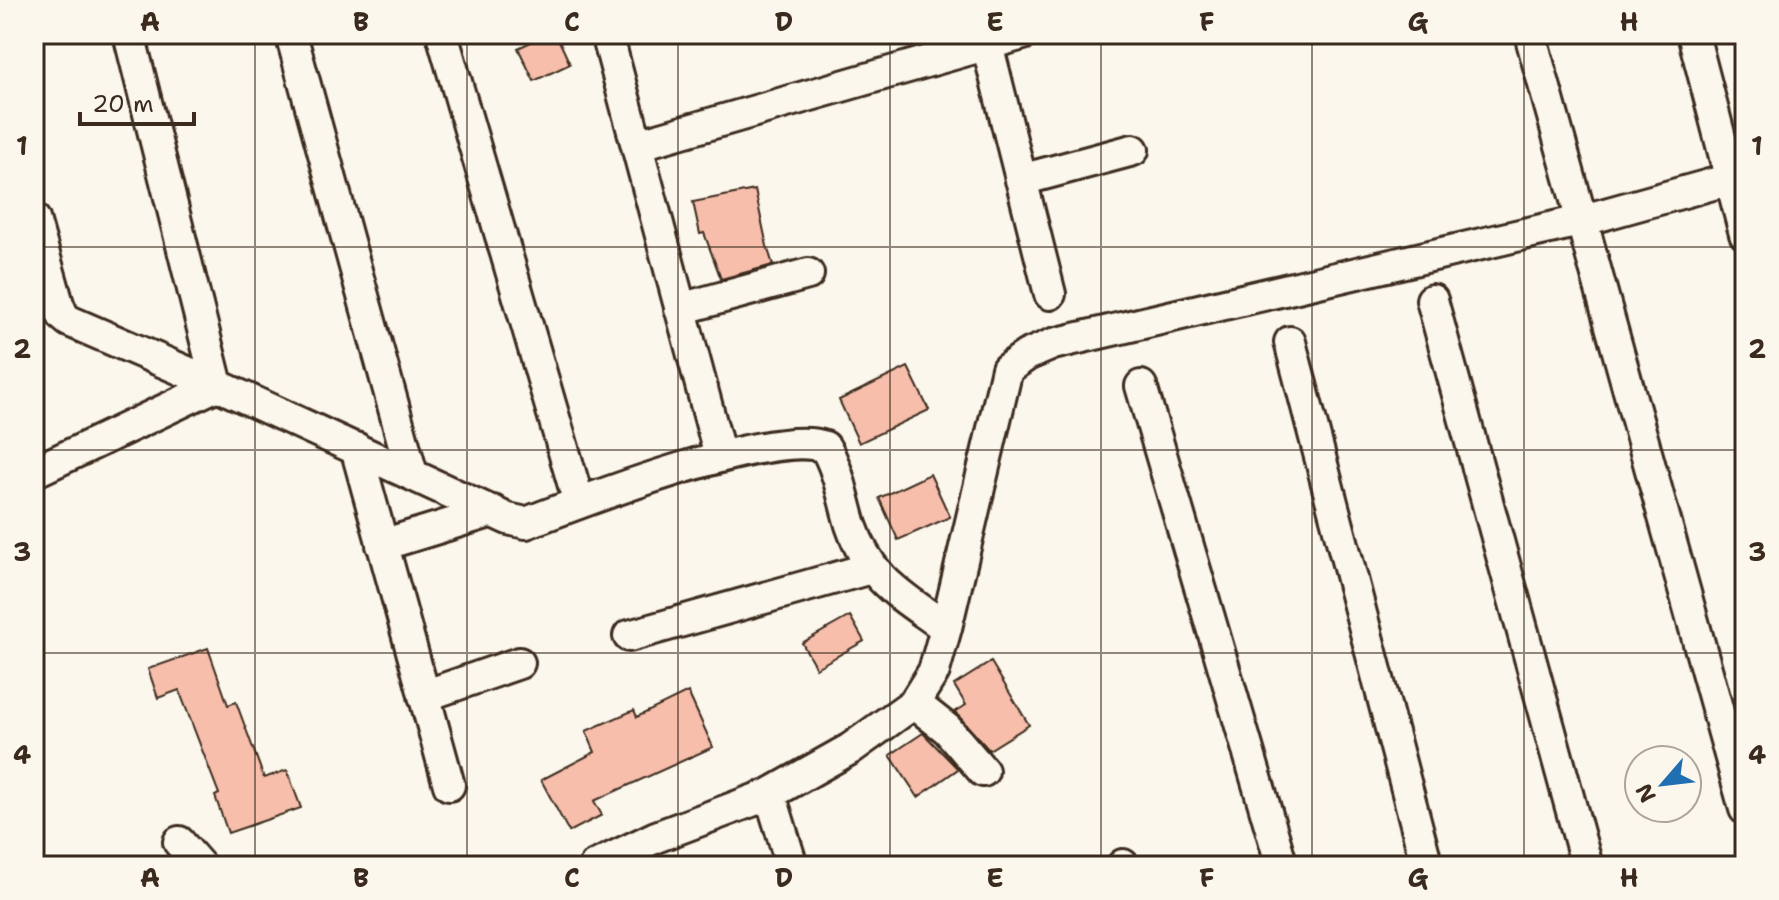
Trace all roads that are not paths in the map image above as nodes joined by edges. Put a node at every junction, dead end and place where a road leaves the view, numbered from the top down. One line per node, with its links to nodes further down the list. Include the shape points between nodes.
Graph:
1 (129, 34): 22 (street)
2 (291, 34): 27 (street)
3 (442, 34): 28 (street)
4 (607, 34): 9 (street)
5 (1023, 34): 8 (street)
6 (1530, 34): 14 (street)
7 (1693, 34): 11 (street)
8 (987, 44): 9 (street); 12 (street)
9 (637, 145): 20 (street)
10 (1133, 150): 12 (street)
11 (1738, 176): 14 (street); 15 (street)
12 (1021, 180): 17 (street)
13 (34, 219): 19 (street)
14 (1580, 221): 32 (street, via 1053,344 1027,355 1007,369); 40 (street)
15 (1745, 234)
16 (808, 274): 20 (street)
17 (1050, 294)
18 (1432, 300): 47 (street)
19 (46, 309): 22 (street)
20 (680, 309): 25 (street)
21 (1290, 342): 46 (street)
22 (217, 385): 24 (street); 26 (street)
23 (1141, 386): 45 (street)
24 (356, 448): 27 (street); 30 (street)
25 (720, 456): 28 (street); 31 (street, via 802,443 825,447)
26 (34, 472)
27 (412, 474): 29 (street)
28 (579, 503): 29 (street, via 526,523)
29 (493, 511): 30 (street)
30 (382, 545): 35 (street)
31 (871, 568): 32 (street); 33 (street)
32 (946, 628): 36 (street, via 934,671)
33 (629, 636)
34 (519, 663): 35 (street)
35 (424, 696): 38 (street)
36 (914, 703): 37 (street, via 947,729); 39 (street, via 850,749)
37 (983, 771)
38 (449, 785)
39 (770, 794): 43 (street); 44 (street)
40 (1745, 809)
41 (179, 842): 42 (street)
42 (200, 866)
43 (595, 866)
44 (792, 866)
45 (1282, 866)
46 (1427, 866)
47 (1587, 866)

